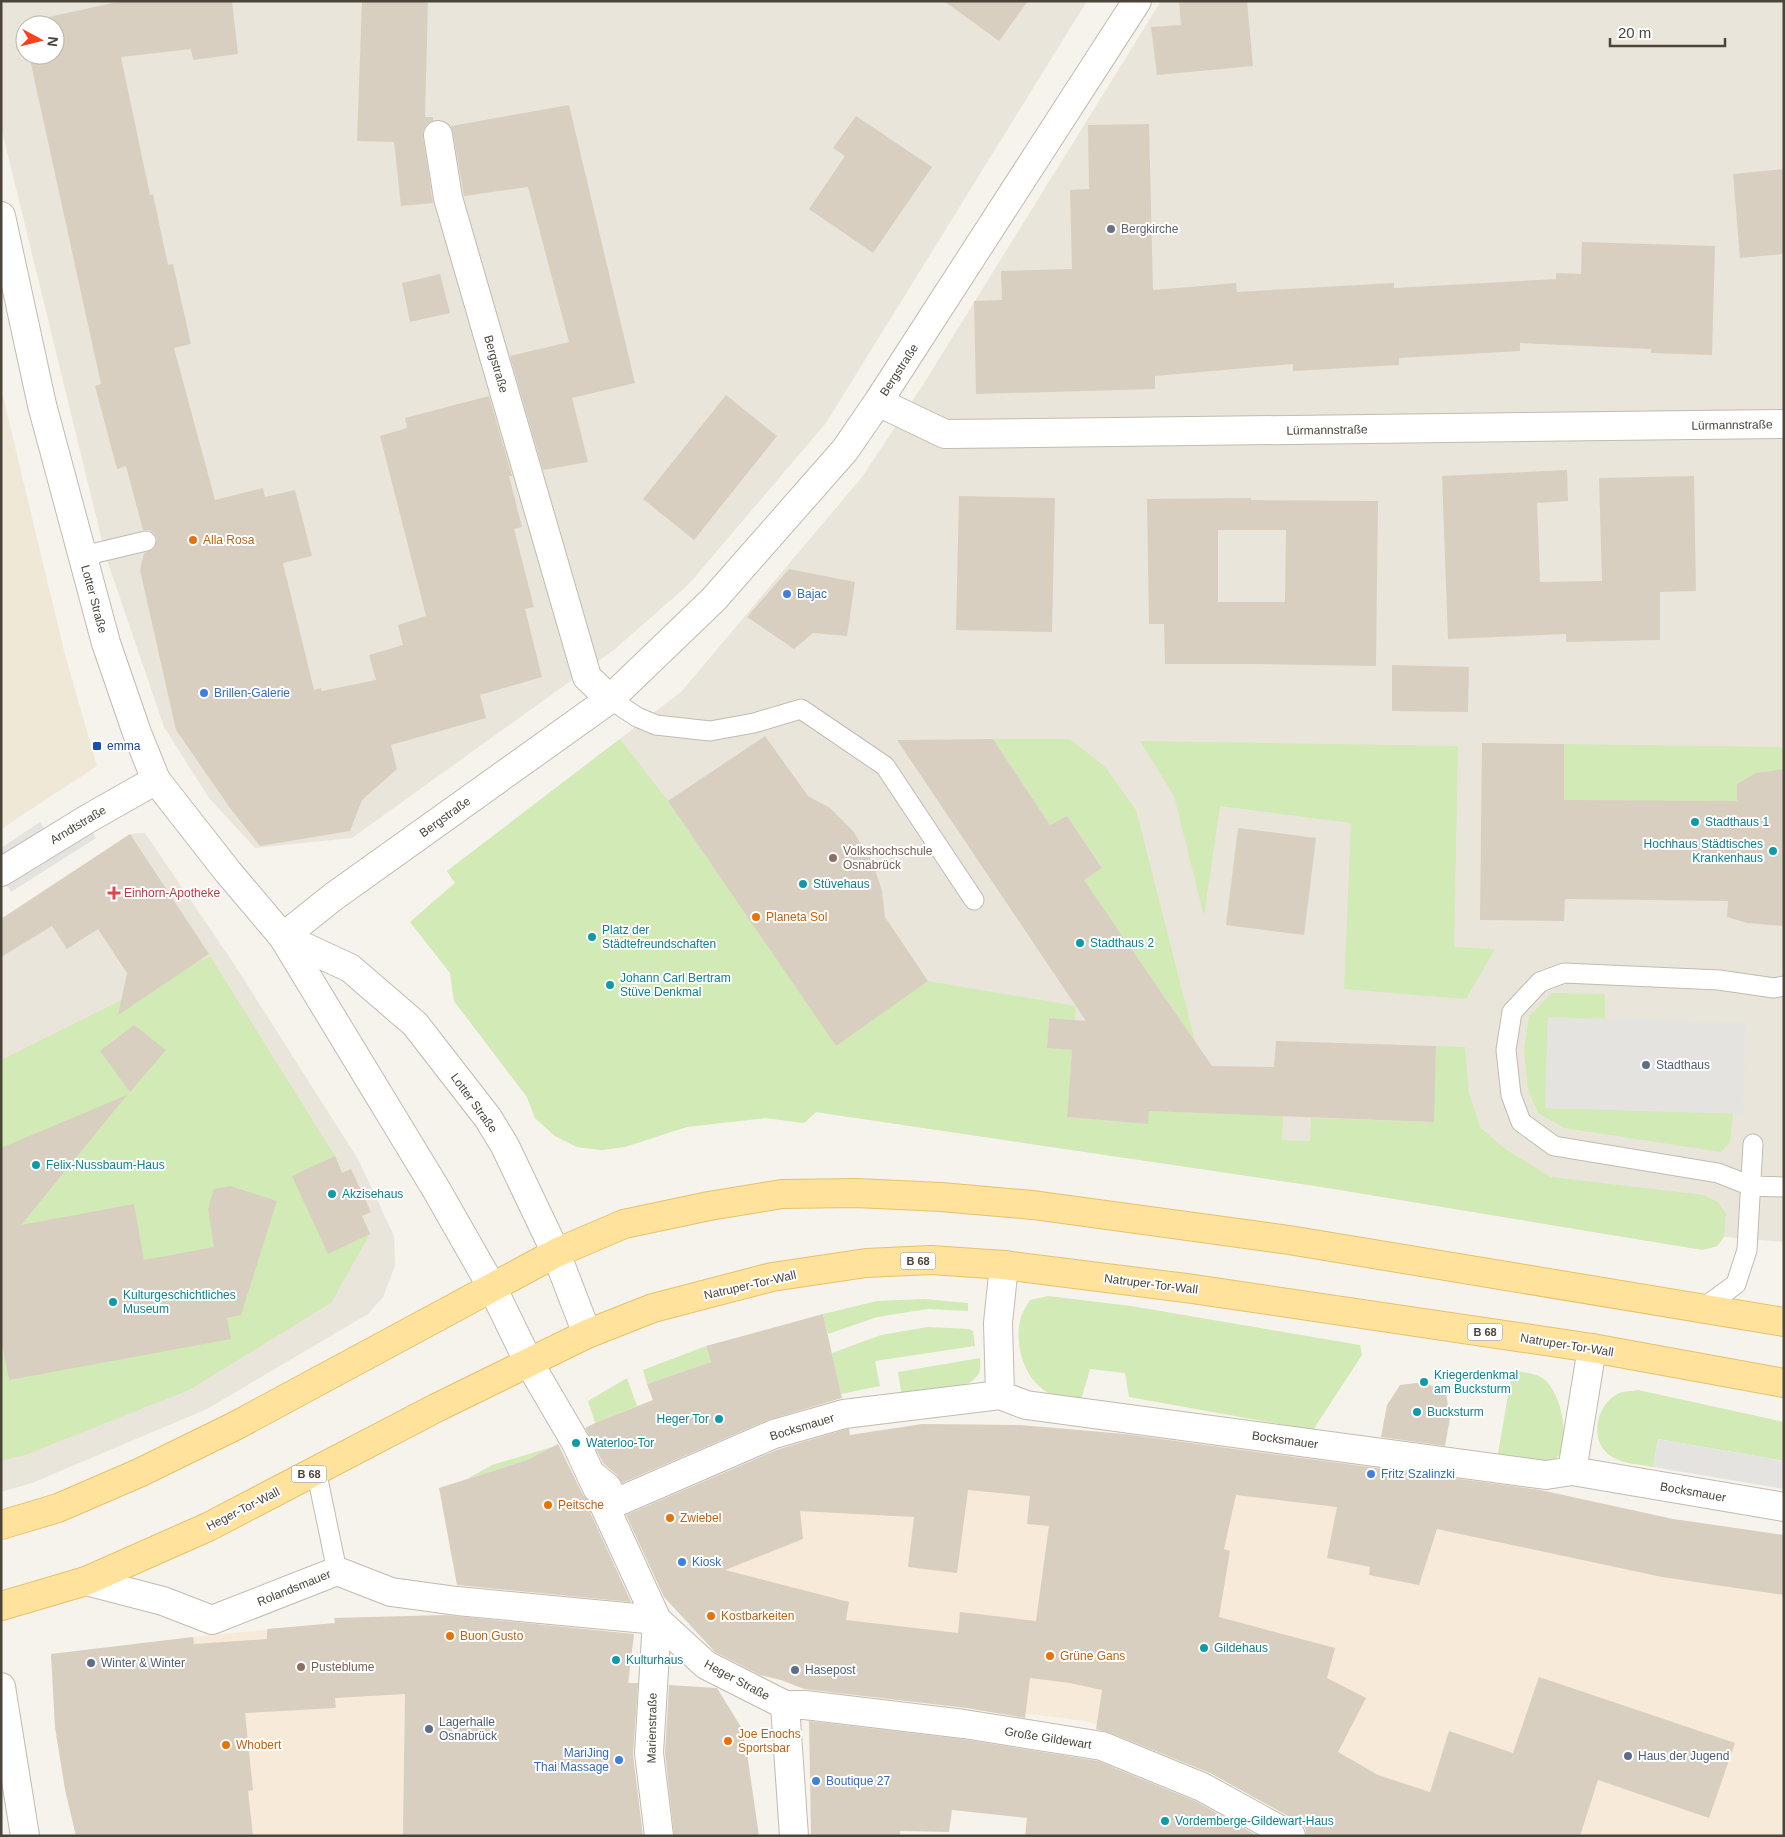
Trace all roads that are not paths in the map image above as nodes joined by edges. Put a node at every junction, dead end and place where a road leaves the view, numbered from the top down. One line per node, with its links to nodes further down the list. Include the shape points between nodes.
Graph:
1 (1137, 1): 4 (street, Bergstraße)
2 (438, 135): 8 (street, Bergstraße, via 448,198 587,677)
3 (1, 216): 7 (street, Lotter Straße, via 42,404)
4 (878, 402): 5 (street, Lürmannstraße, via 945,434); 8 (street, Bergstraße, via 845,450 714,599)
5 (1784, 424)
6 (146, 541): 7 (lane)
7 (82, 556): 9 (street, Lotter Straße, via 106,643)
8 (610, 699): 11 (lane, via 656,726 710,731 754,723 801,709 884,766); 12 (street, Bergstraße, via 341,891)
9 (156, 780): 10 (street, Arndtstraße); 12 (street, Lotter Straße)
10 (1, 872)
11 (974, 900)
12 (282, 937): 17 (street, Lotter Straße, via 350,968 415,1024 501,1139); 19 (street, Lotter Straße, via 436,1189)
13 (1784, 986): 15 (lane, via 1774,988 1718,980 1564,973 1540,982 1512,1012 1506,1050 1511,1095 1521,1122 1554,1146 1718,1173)
14 (1753, 1144): 15 (lane)
15 (1752, 1186): 16 (lane); 20 (lane, via 1747,1250 1736,1284)
16 (1784, 1187)
17 (556, 1253): 19 (main road); 20 (main road, via 624,1224 782,1194 941,1197 1033,1205 1260,1236); 22 (street, Lotter Straße)
18 (1004, 1265): 22 (main road, Natruper-Tor-Wall / B 68, via 931,1260 866,1263 772,1277 653,1308); 23 (main road, Natruper-Tor-Wall / B 68, via 1186,1288); 26 (street, via 998,1322)
19 (493, 1289): 24 (street, Lotter Straße); 31 (main road, via 235,1426 139,1473 58,1508)
20 (1702, 1309): 21 (main road)
21 (1784, 1322)
22 (587, 1334): 24 (main road, Natruper-Tor-Wall / B 68)
23 (1592, 1348): 25 (main road, Natruper-Tor-Wall / B 68); 28 (street)
24 (528, 1362): 27 (main road, Heger-Tor-Wall / B 68); 29 (street)
25 (1784, 1383)
26 (1000, 1395): 28 (street, Bocksmauer, via 1026,1405 1546,1475); 29 (street, Bocksmauer, via 844,1414)
27 (316, 1470): 32 (lane); 33 (main road, Heger-Tor-Wall / B 68, via 208,1527)
28 (1572, 1471): 30 (street, Bocksmauer)
29 (601, 1488): 35 (street, Heger Straße, via 605,1507)
30 (1784, 1507)
31 (1, 1525)
32 (337, 1571): 33 (street, Rolandsmauer, via 212,1620 164,1601); 35 (street, Rolandsmauer, via 390,1592)
33 (86, 1581): 34 (main road, Heger-Tor-Wall / B 68)
34 (1, 1606)
35 (657, 1620): 37 (street, Heger Straße, via 706,1664); 39 (street, Marienstraße, via 649,1753)
36 (1, 1687): 38 (street)
37 (785, 1705): 40 (street, Heger Straße); 41 (street, Große Gildewart, via 964,1724 1102,1746 1202,1787)
38 (26, 1836)
39 (660, 1836)
40 (794, 1836)
41 (1291, 1836)

